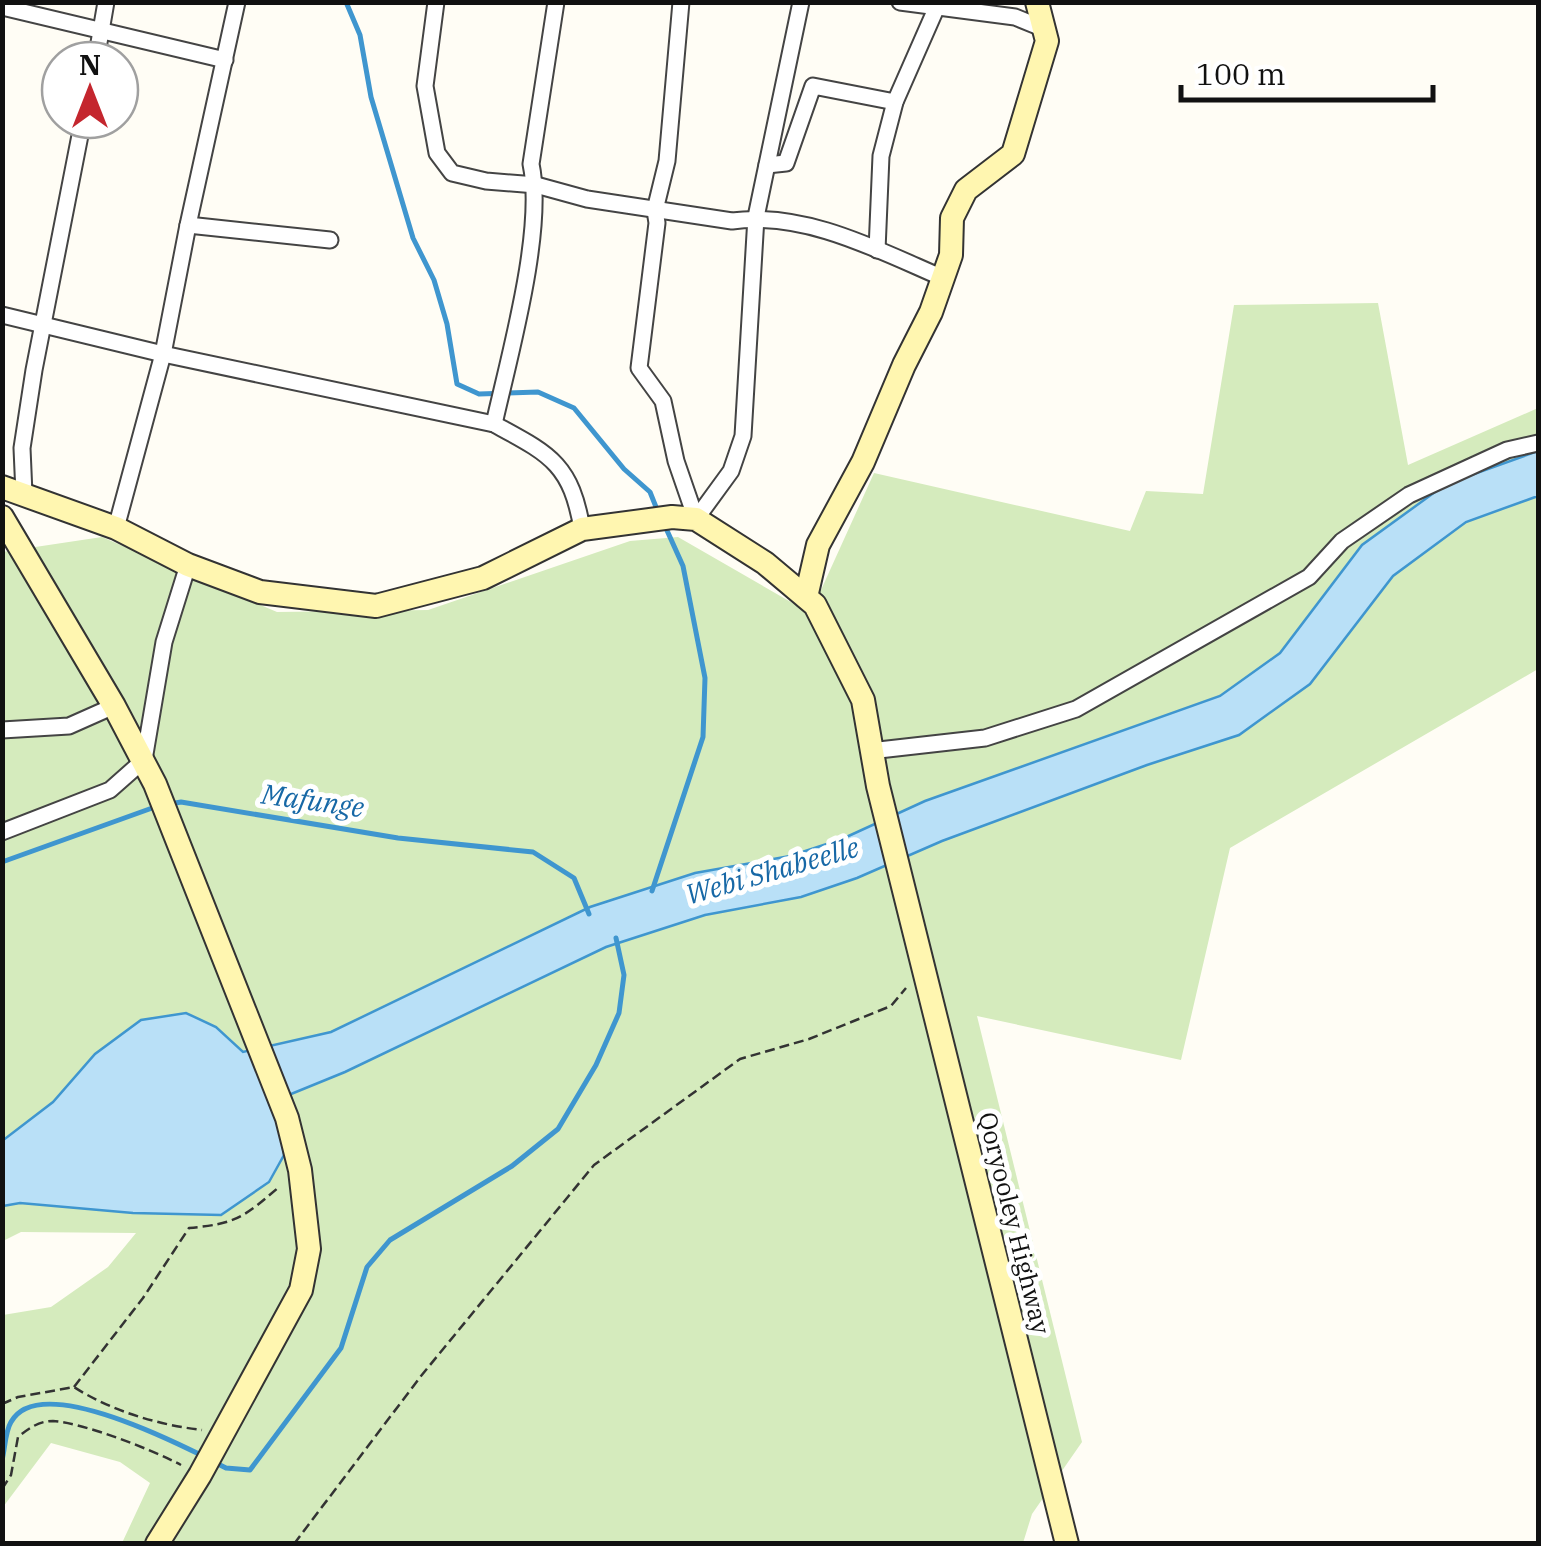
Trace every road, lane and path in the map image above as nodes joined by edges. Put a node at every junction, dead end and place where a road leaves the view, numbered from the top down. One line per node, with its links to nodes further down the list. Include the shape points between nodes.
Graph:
1 (106, 2): 12 (street)
2 (238, 2): 14 (street)
3 (436, 2): 18 (street, via 425,86 437,153 452,172)
4 (556, 2): 18 (street, via 532,164)
5 (681, 2): 19 (street)
6 (801, 2): 17 (street)
7 (900, 2): 9 (street)
8 (1037, 2): 11 (street)
9 (939, 4): 11 (street, via 1014,16); 15 (street)
10 (2, 7): 12 (street)
11 (1042, 28): 24 (street, via 1047,41 1013,154 966,190 952,218)
12 (102, 32): 13 (street); 14 (street)
13 (100, 40)
14 (225, 60): 21 (street)
15 (895, 102): 17 (street, via 813,86 786,162); 23 (street, via 881,156)
16 (78, 140): 26 (street)
17 (767, 165): 20 (street)
18 (536, 184): 19 (street); 28 (street, via 530,249)
19 (655, 210): 20 (street, via 732,221); 32 (street, via 639,368 663,401)
20 (756, 217): 23 (street, via 825,230); 32 (street, via 742,436 731,471)
21 (188, 224): 22 (street); 27 (street)
22 (330, 240)
23 (877, 250): 24 (street)
24 (943, 278): 36 (street, via 863,462 818,544)
25 (2, 315): 26 (street)
26 (42, 325): 27 (street); 30 (street)
27 (163, 354): 28 (street); 33 (street)
28 (494, 424): 34 (street, via 558,464 576,495)
29 (1538, 442): 39 (street, via 1409,495 1342,541 1309,577 1076,709 984,738)
30 (13, 491): 33 (street)
31 (2, 517): 37 (street)
32 (684, 518): 34 (street); 36 (street, via 765,563)
33 (116, 528): 35 (street)
34 (582, 528): 35 (street, via 483,578 376,606 260,592)
35 (188, 566): 40 (street, via 164,642)
36 (806, 597): 39 (street, via 863,700)
37 (114, 706): 38 (street, via 68,726); 40 (street)
38 (2, 730)
39 (870, 751): 42 (street, Qoryooley Highway)
40 (144, 760): 41 (street, via 110,790); 43 (street, via 287,1118)
41 (2, 832)
42 (923, 967): 50 (path, via 891,1006 740,1059 594,1165 420,1376); 51 (street, Qoryooley Highway)
43 (300, 1170): 44 (path, via 227,1225 189,1228); 46 (street, via 309,1249 301,1290)
44 (74, 1387): 45 (path); 46 (path, via 173,1427)
45 (2, 1404)
46 (221, 1436): 47 (street)
47 (202, 1472): 48 (path, via 54,1421 18,1436); 49 (street)
48 (2, 1489)
49 (157, 1544)
50 (294, 1544)
51 (1067, 1544)

